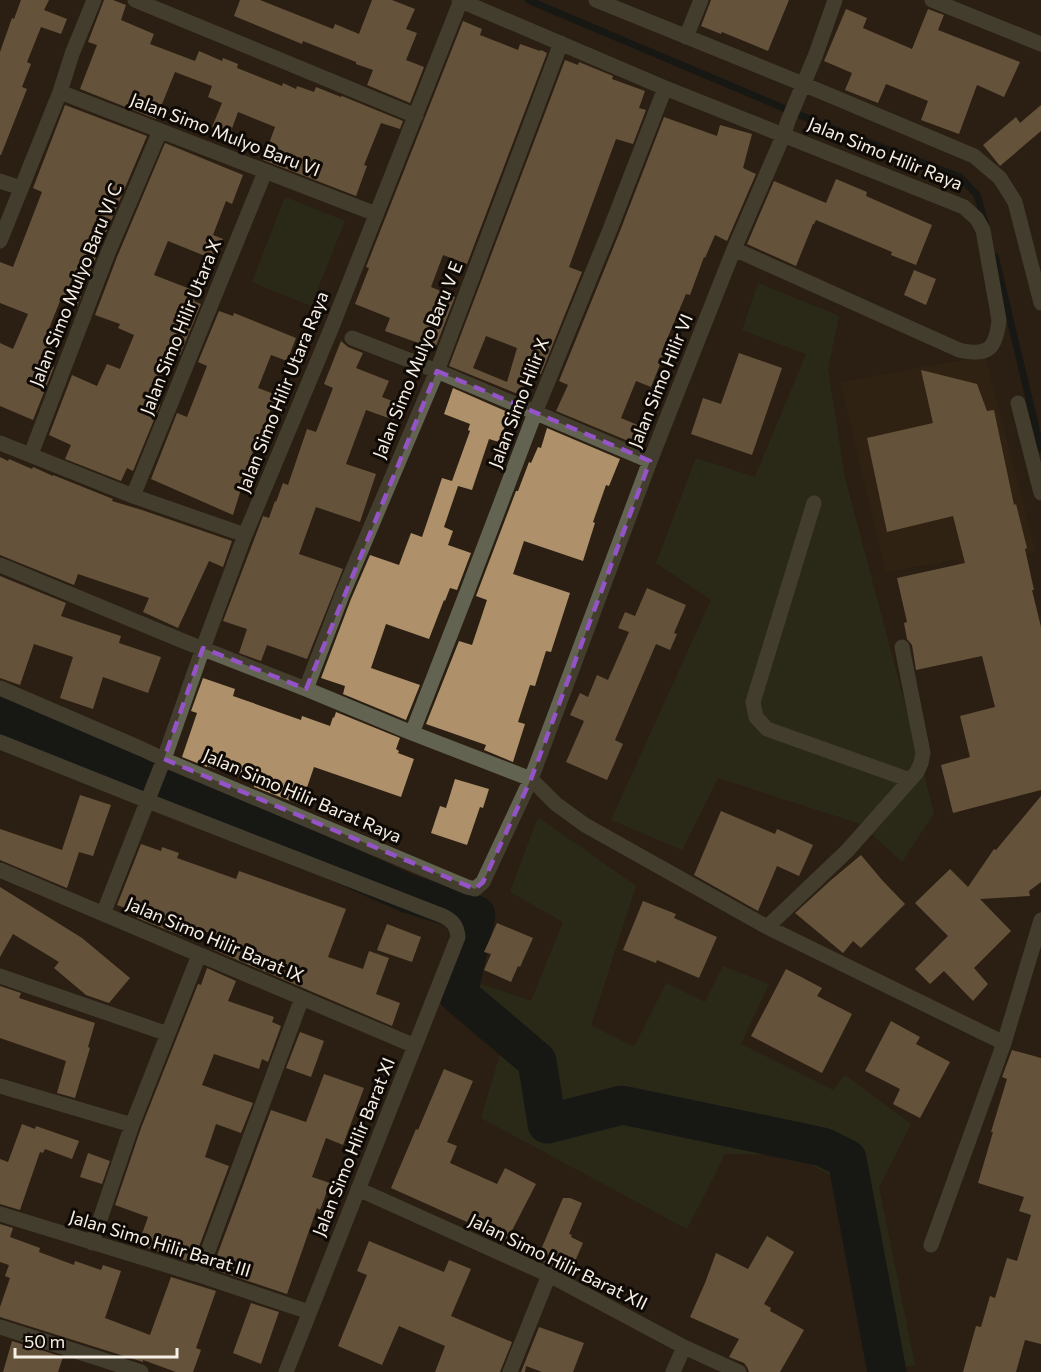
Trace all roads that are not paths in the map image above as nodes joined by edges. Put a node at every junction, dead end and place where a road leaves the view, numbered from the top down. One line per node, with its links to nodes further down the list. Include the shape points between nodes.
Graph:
1 (94, 0): 13 (street)
2 (135, 0): 14 (street)
3 (460, 0): 9 (street, Jalan Simo Hilir Raya); 14 (street, Jalan Simo Hilir Utara Raya)
4 (596, 0): 8 (street, Jalan Simo Hilir Raya)
5 (701, 0): 8 (street)
6 (835, 0): 12 (street, Jalan Simo Hilir VI)
7 (932, 0): 10 (street)
8 (686, 37): 12 (street, Jalan Simo Hilir Raya)
9 (561, 43): 11 (street, Jalan Simo Hilir Raya); 26 (street, Jalan Simo Mulyo Baru V E)
10 (1041, 44)
11 (665, 88): 15 (street, Jalan Simo Hilir Raya); 28 (street, Jalan Simo Hilir X)
12 (800, 91): 15 (street, Jalan Simo Hilir VI); 23 (street, Jalan Simo Hilir Raya, via 974,156 1000,178 1016,202)
13 (60, 92): 16 (street, Jalan Simo Mulyo Baru VI); 19 (street)
14 (416, 116): 20 (street, Jalan Simo Hilir Utara Raya)
15 (786, 128): 22 (street, Jalan Simo Hilir VI); 22 (street, Jalan Simo Hilir Raya, via 964,207 976,219 982,230 999,320 994,345 986,351 959,350)
16 (160, 131): 17 (street, Jalan Simo Mulyo Baru VI); 30 (street, Jalan Simo Mulyo Baru VI C, via 108,253)
17 (265, 172): 20 (street, Jalan Simo Mulyo Baru VI); 33 (street, Jalan Simo Hilir Utara X)
18 (0, 181): 19 (street)
19 (21, 188): 21 (street)
20 (376, 214): 35 (street, Jalan Simo Hilir Utara Raya)
21 (0, 241)
22 (734, 249): 31 (street, Jalan Simo Hilir VI)
23 (1039, 284): 24 (street, Jalan Simo Hilir Raya)
24 (1041, 303)
25 (352, 338): 26 (street)
26 (437, 372): 28 (street); 40 (street, Jalan Simo Mulyo Baru V E)
27 (1018, 403): 32 (street)
28 (536, 413): 31 (street); 41 (street, Jalan Simo Hilir X)
29 (0, 443): 30 (street)
30 (31, 454): 33 (street)
31 (650, 461): 44 (street, Jalan Simo Hilir VI)
32 (1041, 493)
33 (133, 496): 35 (street)
34 (814, 503): 45 (street, via 753,702 756,717 767,729)
35 (245, 535): 38 (street, Jalan Simo Hilir Utara Raya)
36 (0, 565): 38 (street)
37 (902, 647): 45 (street, via 923,753)
38 (203, 648): 40 (street); 43 (street, Jalan Simo Hilir Utara Raya)
39 (0, 688): 43 (street, Jalan Simo Hilir Barat Raya)
40 (306, 689): 41 (street)
41 (412, 733): 44 (street)
42 (0, 742): 46 (street)
43 (162, 764): 44 (street, Jalan Simo Hilir Barat Raya, via 475,889 483,882); 46 (street, Jalan Simo Hilir Utara Raya)
44 (531, 779): 50 (street, via 585,825)
45 (910, 780): 50 (street, via 847,851)
46 (150, 797): 48 (street, Jalan Simo Hilir Utara Raya); 56 (street, Jalan Simo Hilir Barat XI, via 451,921 458,937)
47 (0, 870): 48 (street, Jalan Simo Hilir Barat IX)
48 (103, 914): 51 (street, Jalan Simo Hilir Barat IX)
49 (1041, 920): 55 (street)
50 (767, 927): 55 (street)
51 (199, 954): 53 (street, Jalan Simo Hilir Barat IX); 54 (street)
52 (0, 976): 54 (street)
53 (302, 998): 56 (street, Jalan Simo Hilir Barat IX); 63 (street)
54 (168, 1034): 58 (street)
55 (1004, 1043): 62 (street)
56 (415, 1046): 59 (street, Jalan Simo Hilir Barat XI)
57 (0, 1086): 58 (street)
58 (132, 1125): 61 (street)
59 (358, 1189): 64 (street, Jalan Simo Hilir Barat XII); 65 (street, Jalan Simo Hilir Barat XI)
60 (0, 1214): 61 (street, Jalan Simo Hilir Barat III)
61 (92, 1243): 63 (street, Jalan Simo Hilir Barat III)
62 (931, 1245)
63 (199, 1275): 65 (street, Jalan Simo Hilir Barat III)
64 (549, 1275): 67 (street, Jalan Simo Hilir Barat XII); 70 (street)
65 (309, 1312): 69 (street, Jalan Simo Hilir Barat XI)
66 (0, 1327): 68 (street)
67 (684, 1347): 71 (street); 72 (street, Jalan Simo Hilir Barat XII)
68 (141, 1372)
69 (286, 1372)
70 (510, 1372)
71 (674, 1372)
72 (739, 1372)

